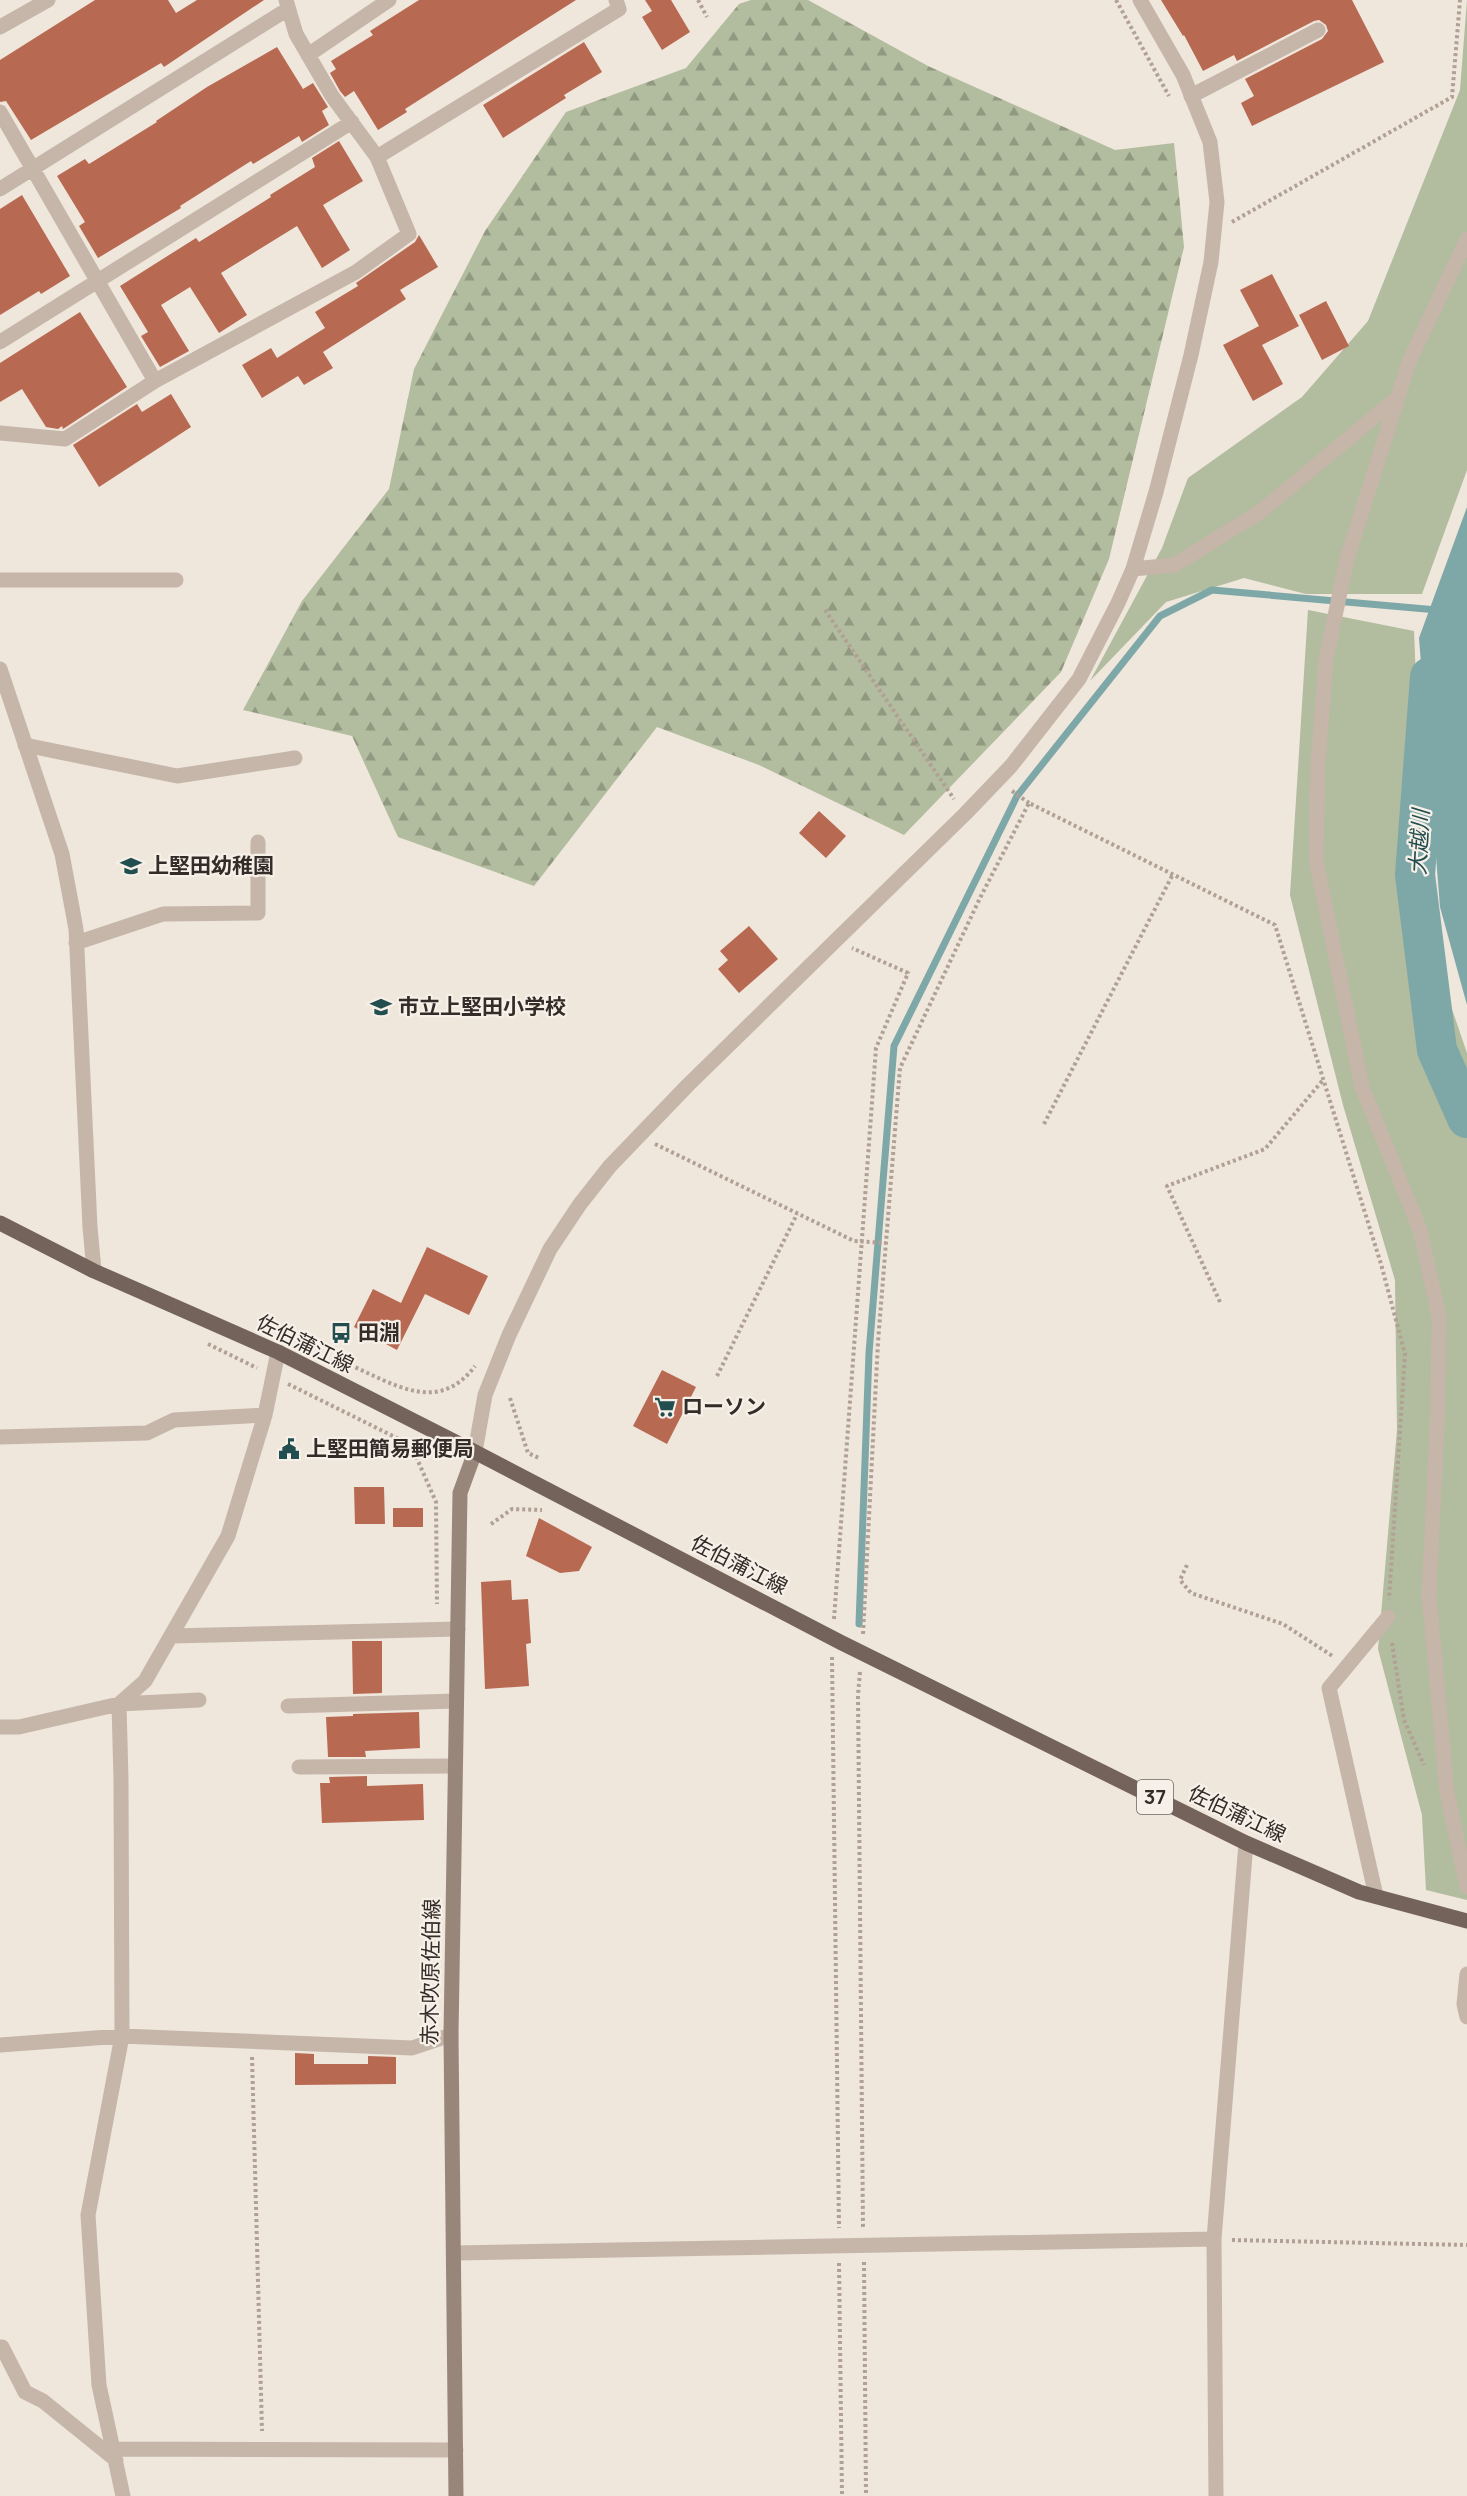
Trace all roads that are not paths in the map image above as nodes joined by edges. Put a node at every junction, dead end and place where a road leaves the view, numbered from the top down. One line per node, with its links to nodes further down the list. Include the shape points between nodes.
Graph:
1 (48, 0): 6 (street)
2 (389, 0): 8 (street)
3 (616, 0): 12 (street, via 619,9)
4 (1140, 0): 9 (street)
5 (287, 5): 8 (street); 13 (street)
6 (0, 27)
7 (1318, 30): 9 (street)
8 (308, 55): 11 (street)
9 (1191, 96): 21 (street, via 1210,142 1217,202 1214,233 1191,355)
10 (0, 112): 13 (street)
11 (352, 123): 12 (street); 16 (street)
12 (377, 157): 18 (street, via 409,234 356,272)
13 (34, 169): 14 (street); 16 (street)
14 (0, 189)
15 (1467, 239): 19 (street, via 1409,363)
16 (98, 281): 17 (street); 18 (street)
17 (0, 342)
18 (155, 381): 20 (street, via 65,439)
19 (1397, 398): 21 (street, via 1260,512 1174,565); 46 (street, via 1347,560 1326,659 1316,860 1362,1087 1420,1230 1438,1316 1429,1595 1447,1792)
20 (0, 433)
21 (1133, 569): 34 (street, via 1079,679 1011,766 748,1024 610,1166 579,1204 550,1249 508,1335 485,1395)
22 (0, 580): 23 (street)
23 (176, 580)
24 (0, 669): 25 (street)
25 (25, 745): 26 (street, via 177,776); 28 (street, via 62,854)
26 (295, 758)
27 (258, 842): 28 (street, via 258,913 163,914)
28 (76, 943): 30 (street)
29 (0, 1223): 30 (main road, 佐伯蒲江線 / 37)
30 (94, 1271): 31 (main road, 佐伯蒲江線 / 37)
31 (278, 1352): 32 (street); 34 (main road, 佐伯蒲江線 / 37)
32 (265, 1415): 33 (street, via 174,1420 147,1433); 37 (street, via 228,1536)
33 (0, 1437)
34 (475, 1452): 36 (main road, 赤木吹原佐伯線, via 460,1493); 45 (main road, 佐伯蒲江線 / 37, via 847,1645)
35 (1388, 1617): 47 (street, via 1329,1688)
36 (458, 1629): 37 (street); 39 (main road, 赤木吹原佐伯線)
37 (171, 1636): 40 (street, via 146,1681)
38 (199, 1700): 40 (street)
39 (456, 1701): 41 (street); 43 (main road, 赤木吹原佐伯線)
40 (119, 1704): 42 (street, via 19,1727); 52 (street)
41 (288, 1706)
42 (0, 1727)
43 (455, 1766): 44 (street); 51 (main road, 赤木吹原佐伯線)
44 (299, 1767)
45 (1246, 1843): 47 (main road, 佐伯蒲江線 / 37); 54 (street)
46 (1467, 1887)
47 (1376, 1896): 48 (main road, 佐伯蒲江線 / 37)
48 (1467, 1921)
49 (1467, 1974): 50 (street)
50 (1467, 2017)
51 (451, 2035): 52 (street, via 412,2048); 55 (main road, 赤木吹原佐伯線)
52 (122, 2036): 53 (street); 58 (street, via 88,2215 99,2385)
53 (0, 2045)
54 (1214, 2239): 55 (street); 61 (street)
55 (454, 2253): 57 (main road, 赤木吹原佐伯線)
56 (0, 2347): 58 (street, via 25,2392)
57 (456, 2450): 58 (street); 60 (main road, 赤木吹原佐伯線)
58 (115, 2455): 59 (street)
59 (123, 2496)
60 (456, 2496)
61 (1216, 2496)

